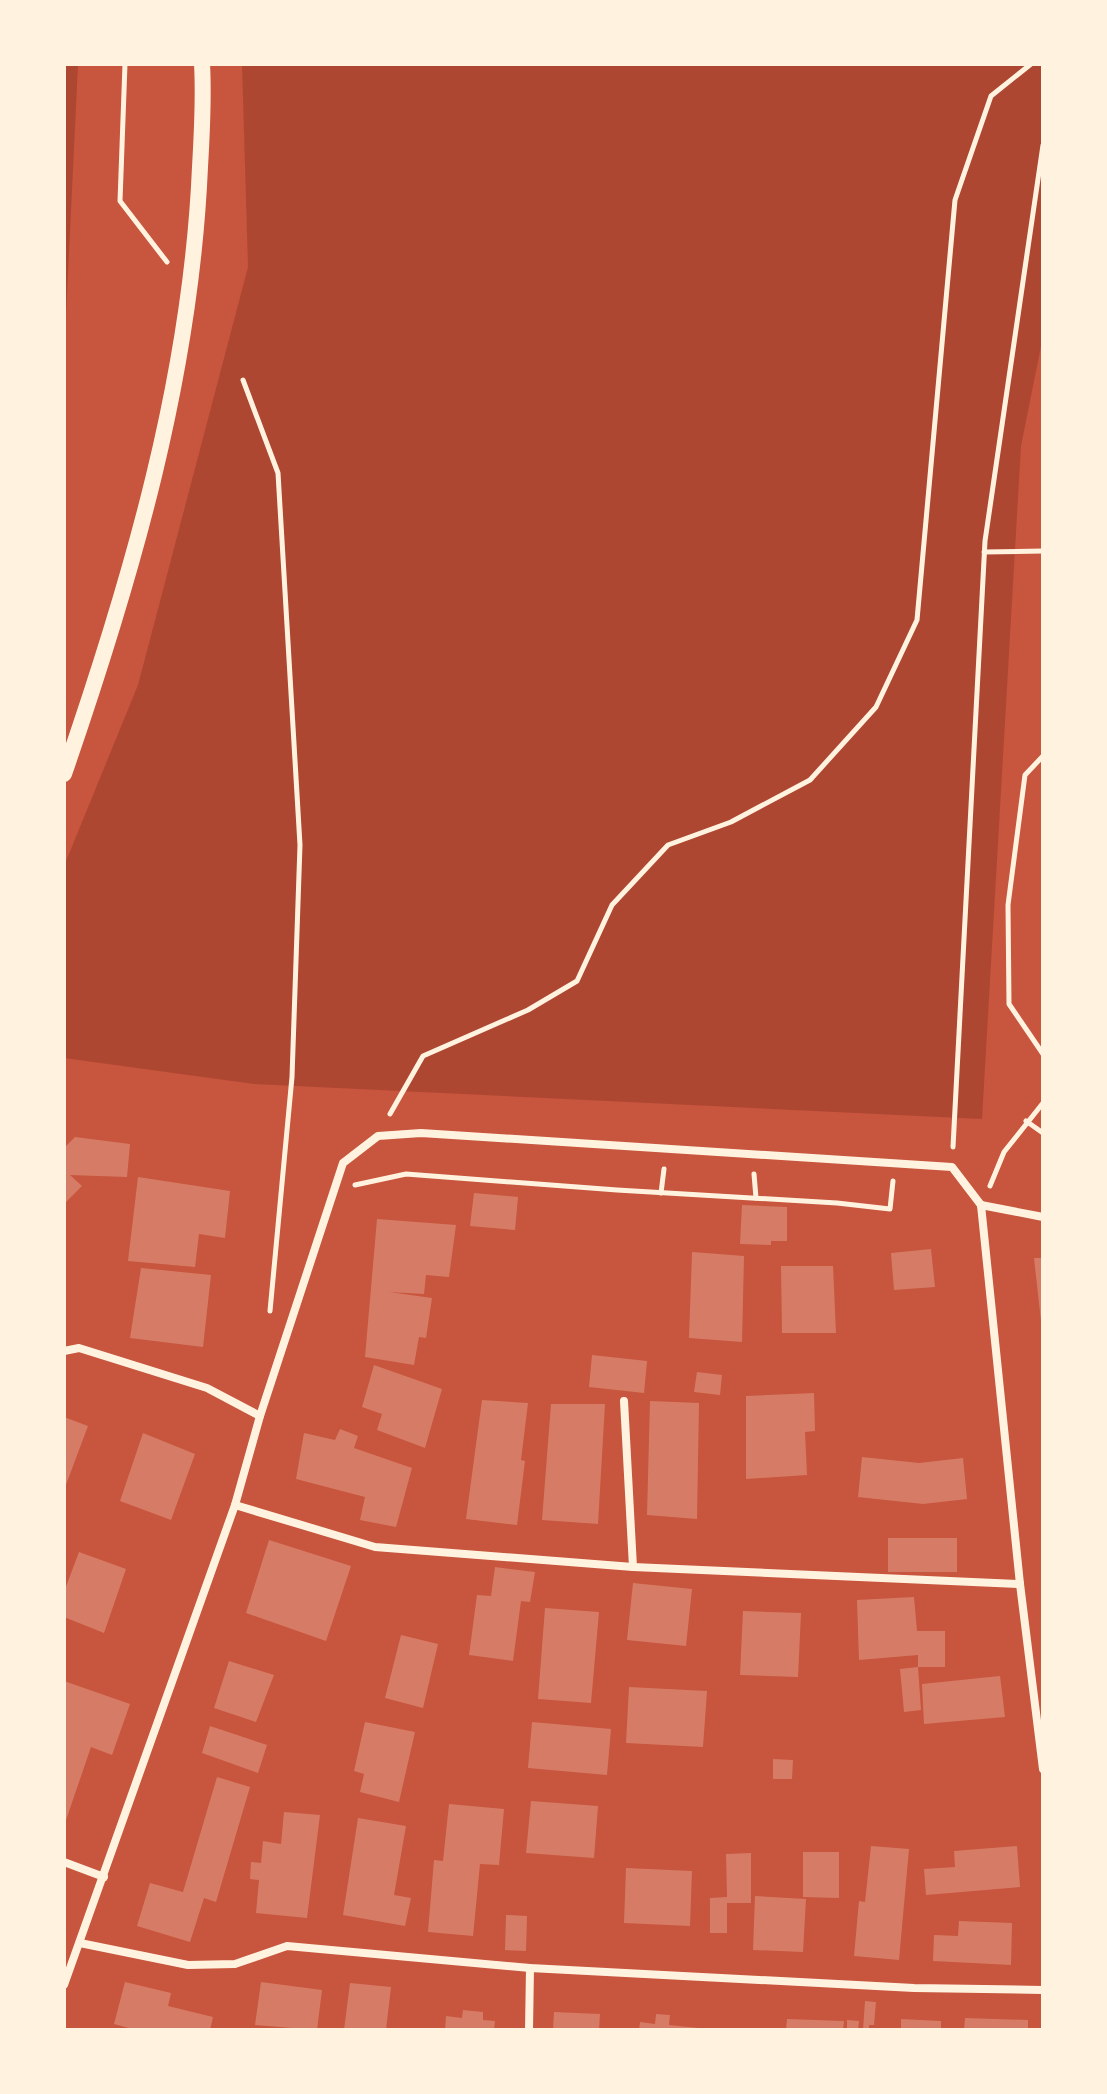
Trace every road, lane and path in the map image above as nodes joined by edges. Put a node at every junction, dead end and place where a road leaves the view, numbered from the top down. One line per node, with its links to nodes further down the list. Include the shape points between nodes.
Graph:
1 (125, 64): 5 (path, via 120,201)
2 (202, 64): 10 (main road, via 198,218 184,340 157,470 109,645)
3 (1031, 64): 15 (path, via 991,96 955,200 917,620 876,707 810,780 731,822 668,845 612,905 577,981 528,1010 423,1056)
4 (1043, 145): 8 (path)
5 (167, 262)
6 (243, 380): 21 (path, via 278,473 300,845 292,1077)
7 (1043, 551): 8 (path)
8 (984, 552): 17 (path)
9 (1043, 756): 11 (path, via 1025,775 1008,905 1009,1004)
10 (64, 774)
11 (1043, 1054)
12 (1043, 1103): 13 (path)
13 (1026, 1121): 14 (path); 19 (path, via 1004,1152)
14 (1043, 1133)
15 (378, 1136): 16 (street, via 421,1133); 18 (street, via 343,1163)
16 (894, 1163): 17 (street); 18 (path, via 890,1209 406,1174)
17 (952, 1167): 19 (street)
18 (334, 1190): 24 (street)
19 (981, 1205): 20 (street); 27 (street)
20 (1043, 1217)
21 (269, 1323)
22 (64, 1351): 24 (street, via 79,1348 207,1388)
23 (624, 1401): 26 (street)
24 (260, 1416): 25 (street)
25 (235, 1505): 26 (street, via 375,1547); 30 (street)
26 (633, 1567): 27 (street)
27 (1020, 1584): 28 (street)
28 (1043, 1769)
29 (64, 1862): 30 (street)
30 (104, 1877): 31 (street)
31 (80, 1943): 32 (street, via 188,1965 235,1964 287,1946); 33 (street)
32 (530, 1968): 34 (street); 35 (street)
33 (64, 1985)
34 (1043, 1990)
35 (529, 2030)

